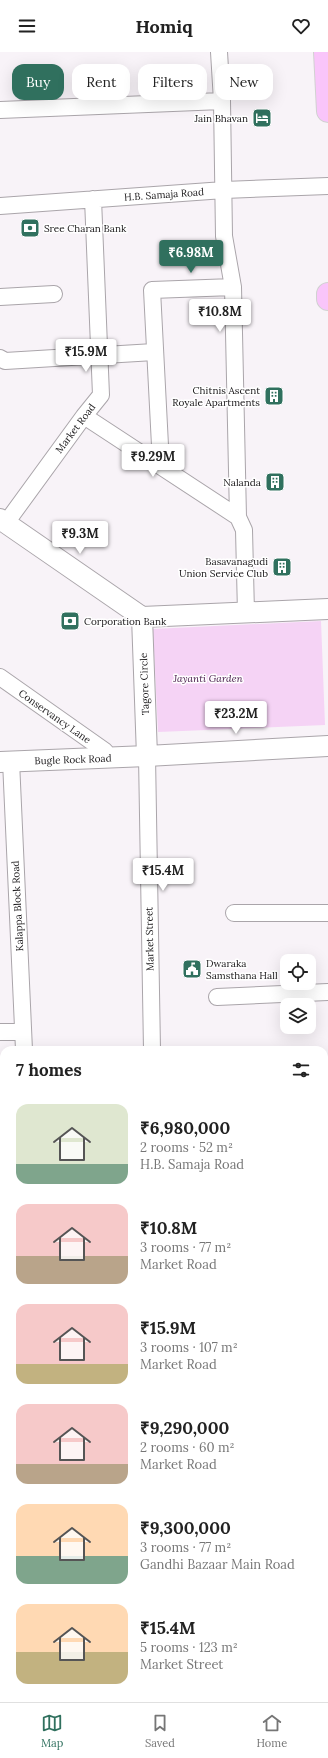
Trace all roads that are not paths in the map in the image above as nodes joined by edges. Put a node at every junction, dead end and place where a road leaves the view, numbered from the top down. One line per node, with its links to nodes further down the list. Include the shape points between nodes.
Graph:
1 (219, 52): 3 (street)
2 (325, 52): 5 (main road)
3 (222, 101): 4 (street); 7 (street)
4 (0, 110)
5 (328, 112)
6 (328, 186): 7 (street, H.B. Samaja Road)
7 (224, 190): 8 (street, H.B. Samaja Road); 10 (street, via 224,236)
8 (93, 199): 9 (street, H.B. Samaja Road); 16 (street, Market Road)
9 (0, 206)
10 (233, 286): 15 (street, via 152,290); 20 (street)
11 (54, 294): 13 (street)
12 (328, 294): 14 (main road)
13 (0, 297)
14 (328, 299)
15 (154, 352): 16 (street); 19 (street)
16 (100, 355): 17 (street, via 5,361); 18 (street, Market Road, via 101,395)
17 (0, 358)
18 (84, 416): 19 (street); 21 (street, Market Road)
19 (161, 465): 20 (street)
20 (238, 517): 23 (street, via 244,530)
21 (3, 521): 24 (street)
22 (328, 609): 23 (street)
23 (246, 613): 24 (street)
24 (142, 617): 27 (street, Tagore Circle)
25 (0, 677): 28 (street, Conservancy Lane, via 105,751)
26 (328, 746): 27 (street)
27 (147, 756): 28 (street, Bugle Rock Road); 37 (street, Market Street)
28 (106, 758): 29 (street, Bugle Rock Road)
29 (5, 761): 35 (street, Kalappa Block Road)
30 (234, 913): 31 (street)
31 (328, 913)
32 (328, 992): 33 (street)
33 (217, 997)
34 (0, 1032): 35 (street)
35 (23, 1032): 36 (street, Kalappa Block Road)
36 (24, 1046)
37 (152, 1046)

